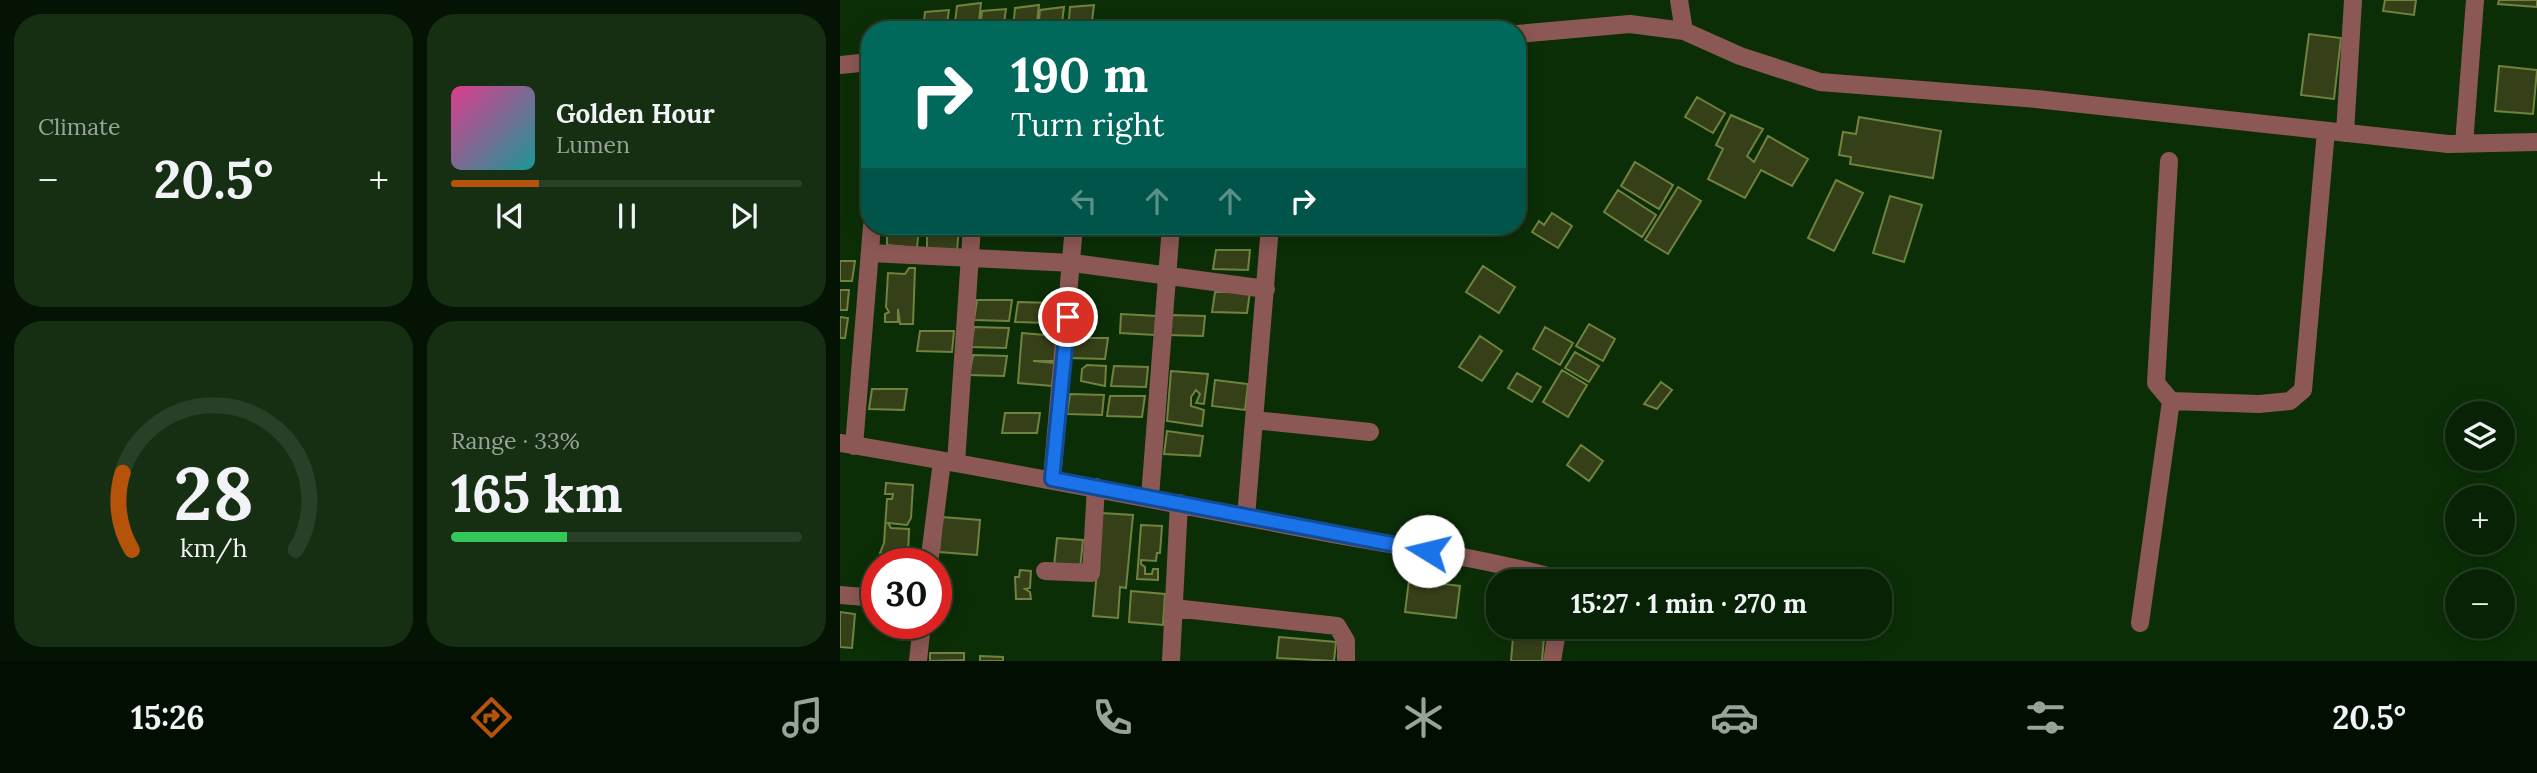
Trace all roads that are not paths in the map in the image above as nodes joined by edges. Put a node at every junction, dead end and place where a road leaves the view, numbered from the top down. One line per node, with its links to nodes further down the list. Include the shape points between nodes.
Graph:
1 (1679, 0): 4 (street)
2 (2353, 0): 9 (street)
3 (2475, 0): 11 (street)
4 (1684, 31): 5 (street, via 1630,24); 8 (street, via 1740,56 1820,82 2036,99)
5 (1526, 33)
6 (861, 63): 7 (street)
7 (840, 65)
8 (2326, 131): 9 (street); 23 (street, via 2303,390 2290,401 2259,404)
9 (2345, 133): 11 (street)
10 (2537, 142): 11 (street)
11 (2464, 144)
12 (2169, 161): 23 (street, via 2156,383)
13 (871, 235): 18 (street)
14 (971, 235): 19 (street)
15 (1074, 235): 20 (street)
16 (1171, 235): 21 (street)
17 (1269, 235): 22 (street)
18 (870, 253): 19 (street); 26 (street)
19 (970, 260): 20 (street); 27 (street)
20 (1073, 263): 21 (street); 28 (street)
21 (1169, 278): 22 (street); 30 (street)
22 (1266, 289): 24 (street)
23 (2171, 401): 39 (street)
24 (1254, 420): 25 (street); 32 (street)
25 (1370, 432)
26 (844, 447): 27 (street)
27 (949, 462): 28 (street); 33 (street)
28 (1052, 479): 29 (street)
29 (1096, 487): 30 (street); 35 (street, via 1091,573)
30 (1150, 498): 31 (street)
31 (1179, 503): 32 (street); 38 (street)
32 (1245, 517): 34 (street)
33 (932, 548)
34 (1519, 569)
35 (1045, 571)
36 (840, 595): 37 (street)
37 (861, 597)
38 (1174, 608): 43 (street); 44 (street, via 1337,626 1346,641)
39 (2140, 623)
40 (920, 639): 42 (street)
41 (1556, 639): 45 (street)
42 (918, 661)
43 (1171, 661)
44 (1346, 661)
45 (1552, 661)

